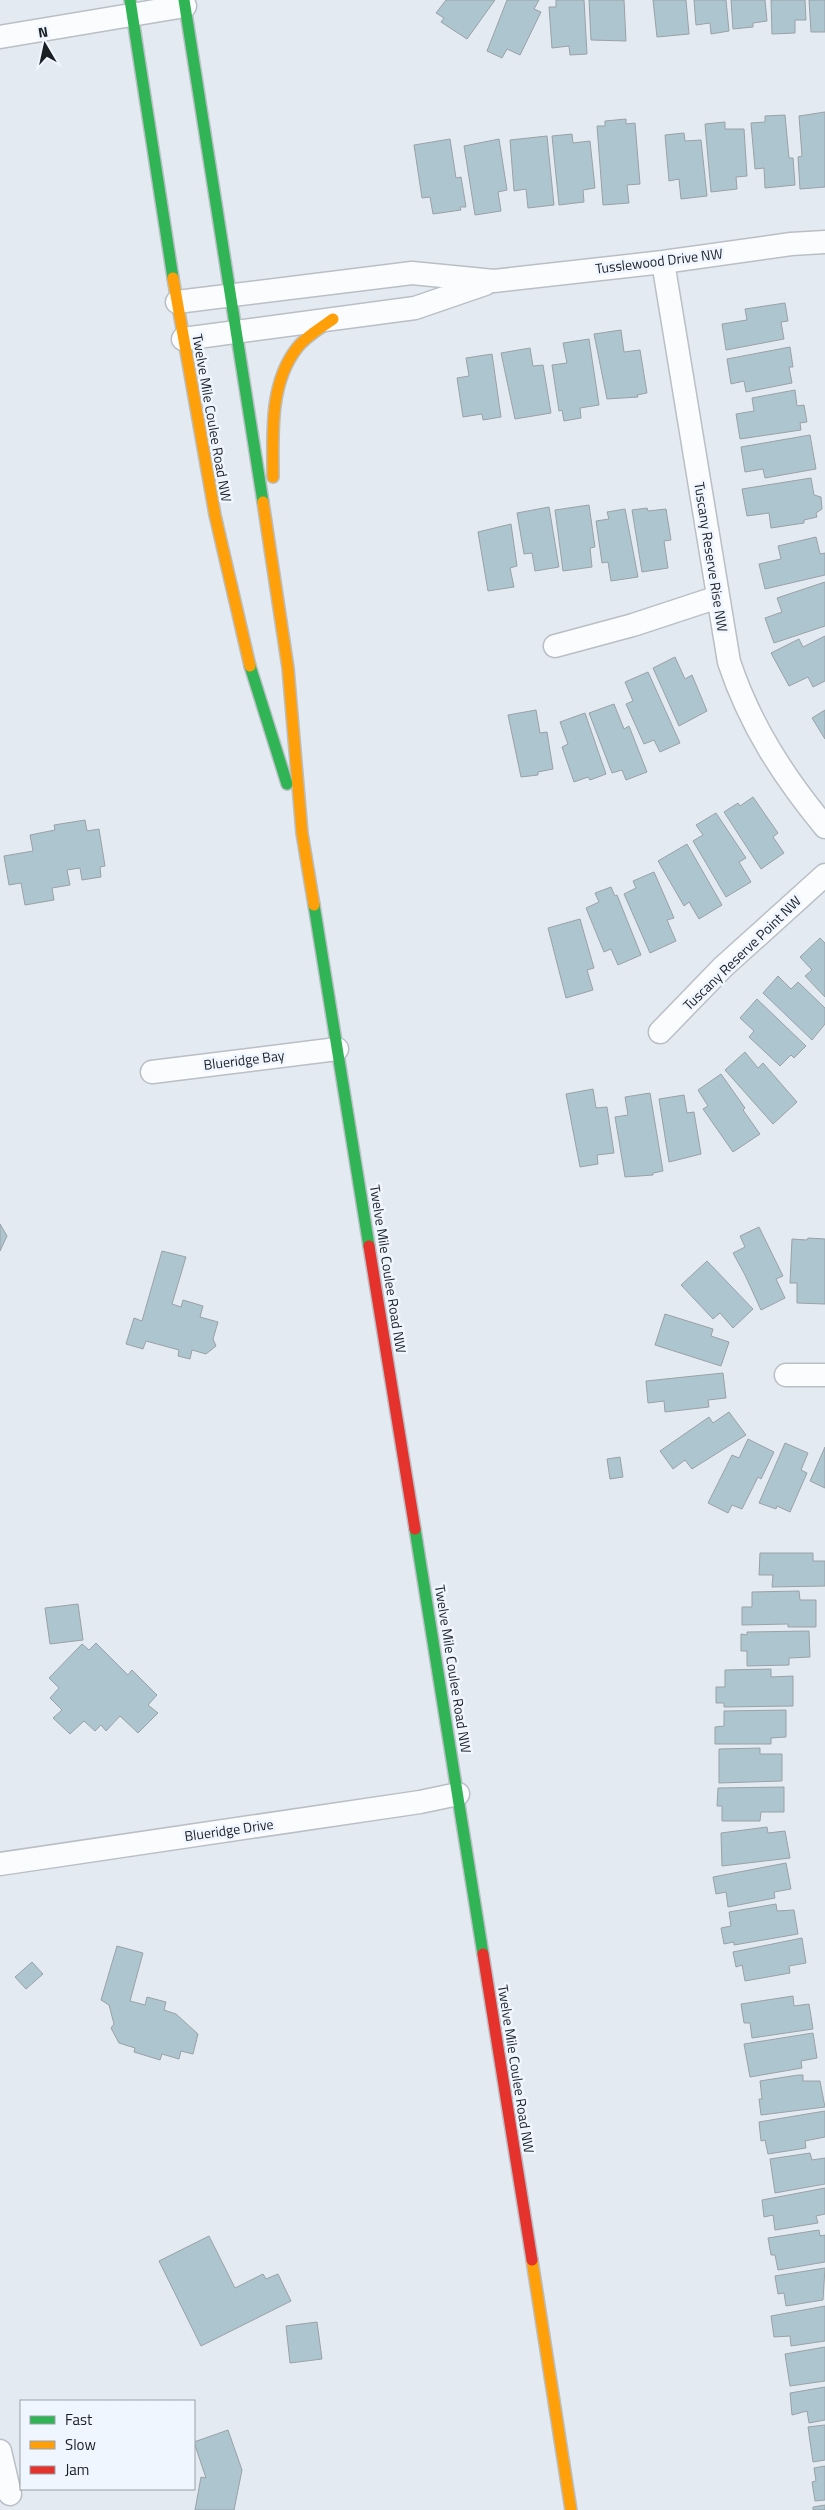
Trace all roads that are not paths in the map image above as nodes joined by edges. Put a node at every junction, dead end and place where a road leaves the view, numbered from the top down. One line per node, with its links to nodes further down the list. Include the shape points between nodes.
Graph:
1 (184, 3): 2 (street); 7 (street, Twelve Mile Coulee Road NW)
2 (131, 8): 3 (street); 8 (street, Twelve Mile Coulee Road NW)
3 (0, 37)
4 (825, 242): 5 (street, Tusslewood Drive NW)
5 (663, 262): 6 (street, Tusslewood Drive NW); 13 (street, Tuscany Reserve Rise NW)
6 (494, 281): 7 (street, Tusslewood Drive NW, via 412,273); 9 (street, Tusslewood Drive NW, via 415,308)
7 (231, 294): 8 (street, Tusslewood Drive NW); 10 (street, Twelve Mile Coulee Road NW)
8 (177, 302): 11 (street, Twelve Mile Coulee Road NW)
9 (333, 319): 10 (street, Tusslewood Drive NW); 12 (street, via 298,346 284,367 274,420)
10 (238, 330): 11 (street, Tusslewood Drive NW); 12 (street, Twelve Mile Coulee Road NW)
11 (183, 339): 16 (street, Twelve Mile Coulee Road NW, via 215,516 250,663)
12 (271, 551): 16 (street, Twelve Mile Coulee Road NW, via 288,668)
13 (718, 597): 14 (street, via 634,625); 15 (street, Tuscany Reserve Rise NW, via 729,662 751,720 786,777)
14 (555, 646)
15 (825, 827)
16 (302, 833): 19 (street, Twelve Mile Coulee Road NW)
17 (825, 874): 18 (street, Tuscany Reserve Point NW, via 723,967)
18 (660, 1032)
19 (337, 1049): 20 (street, Blueridge Bay); 23 (street, Twelve Mile Coulee Road NW)
20 (152, 1072)
21 (786, 1375): 22 (street)
22 (825, 1376)
23 (458, 1794): 24 (street, Blueridge Drive); 27 (street, Twelve Mile Coulee Road NW)
24 (0, 1864)
25 (0, 2451): 26 (street)
26 (10, 2494)
27 (571, 2510)

